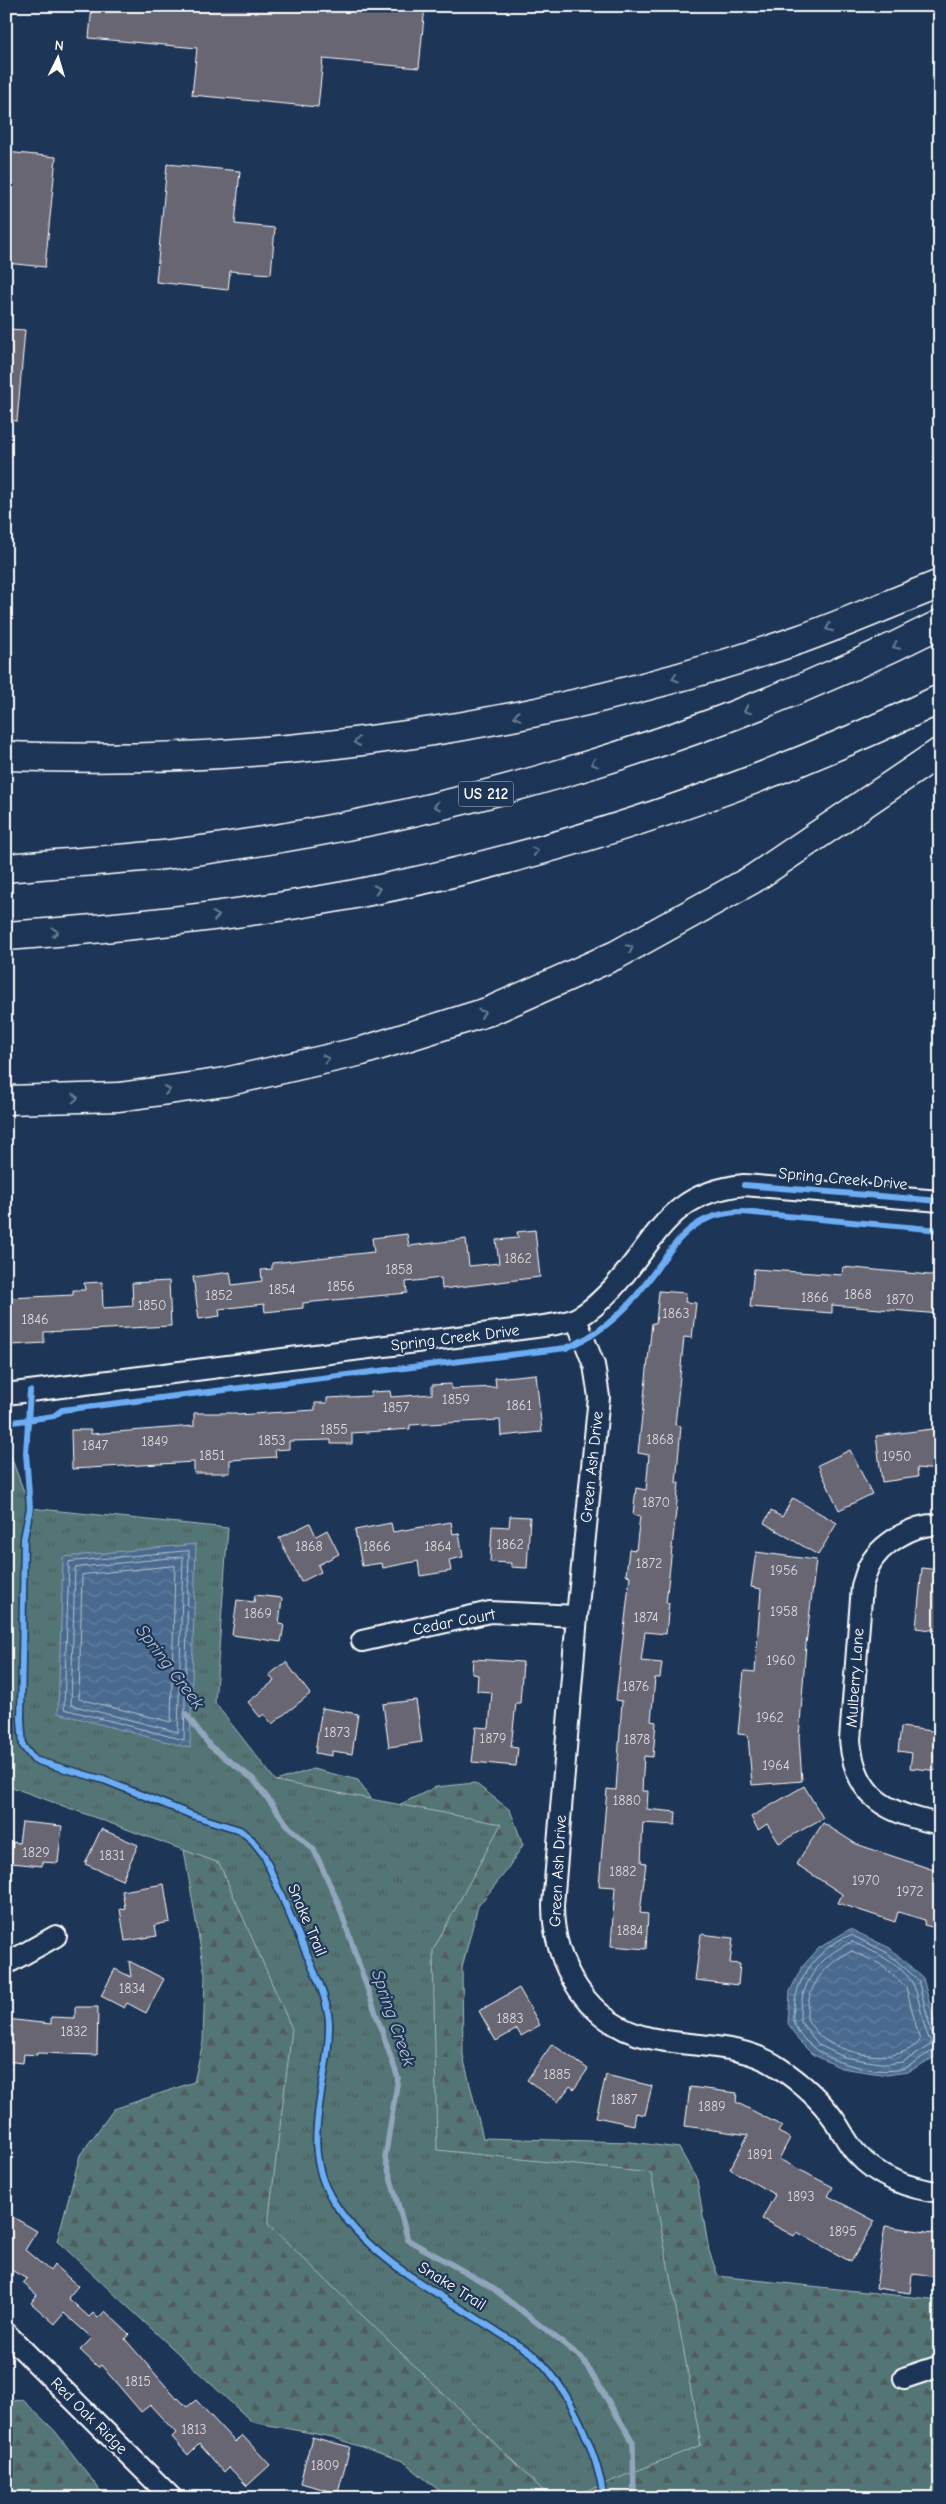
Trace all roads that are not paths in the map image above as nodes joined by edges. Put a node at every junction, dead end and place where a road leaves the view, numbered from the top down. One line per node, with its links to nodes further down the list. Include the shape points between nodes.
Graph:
1 (940, 584): 5 (highway, one-way to 5, via 802,638 729,662 581,703 519,716 356,743 286,750 135,758)
2 (940, 624): 6 (highway, US 212, one-way to 6, via 741,712 662,741 501,790 338,827 254,841 171,854)
3 (940, 699): 7 (highway, one-way to 3, via 150,924 269,908 350,895 506,859 605,831 756,778 838,746)
4 (940, 752): 8 (highway, one-way to 4, via 118,1097 225,1082 362,1051 490,1011 616,955 704,908 753,879)
5 (6, 756)
6 (6, 868)
7 (6, 936)
8 (15, 1099)
9 (940, 1201): 10 (street, Spring Creek Drive, via 744,1184 721,1187 696,1197 674,1212 596,1306)
10 (576, 1319): 11 (street, Spring Creek Drive, via 536,1328); 13 (street, Green Ash Drive, via 594,1365 599,1397)
11 (6, 1394)
12 (940, 1525): 15 (street, Mulberry Lane, via 905,1532 883,1548 869,1566 862,1586 850,1740 852,1762 862,1785 886,1808)
13 (577, 1616): 14 (street, Cedar Court, via 490,1612); 18 (street, Green Ash Drive, via 553,1905 555,1938 572,1981 585,1999 624,2029 648,2038 748,2053 776,2065 805,2086 832,2117 856,2153 873,2168 888,2179 923,2191)
14 (362, 1641)
15 (940, 1824)
16 (56, 1936): 17 (street)
17 (6, 1964)
18 (940, 2192)
19 (6, 2333): 22 (street, Red Oak Ridge)
20 (940, 2366): 21 (street)
21 (904, 2378)
22 (172, 2498)

